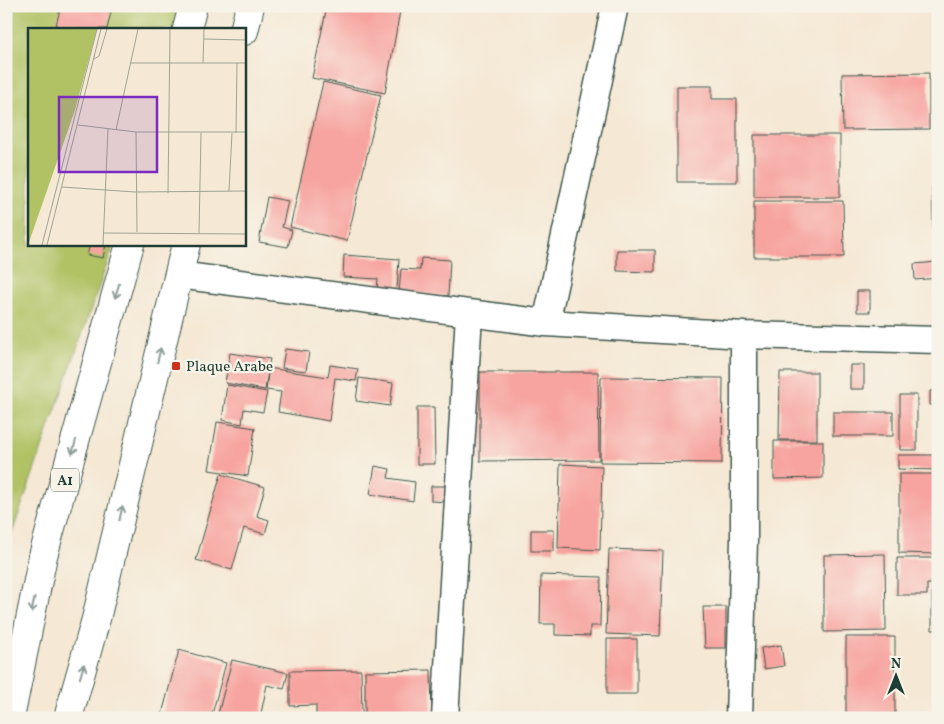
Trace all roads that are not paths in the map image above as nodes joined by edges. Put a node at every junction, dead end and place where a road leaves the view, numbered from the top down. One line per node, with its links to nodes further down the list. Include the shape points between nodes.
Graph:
1 (192, 6): 4 (main road)
2 (250, 6): 5 (main road)
3 (615, 6): 10 (street)
4 (187, 28)
5 (245, 28)
6 (130, 245): 13 (main road, A1, one-way to 13, via 43,556)
7 (186, 245): 8 (main road)
8 (178, 275): 9 (street); 14 (main road, one-way to 8, via 96,619)
9 (469, 314): 10 (street); 15 (street)
10 (546, 323): 11 (street)
11 (744, 335): 12 (street); 16 (street)
12 (938, 340)
13 (10, 718)
14 (68, 718)
15 (445, 718)
16 (740, 718)

